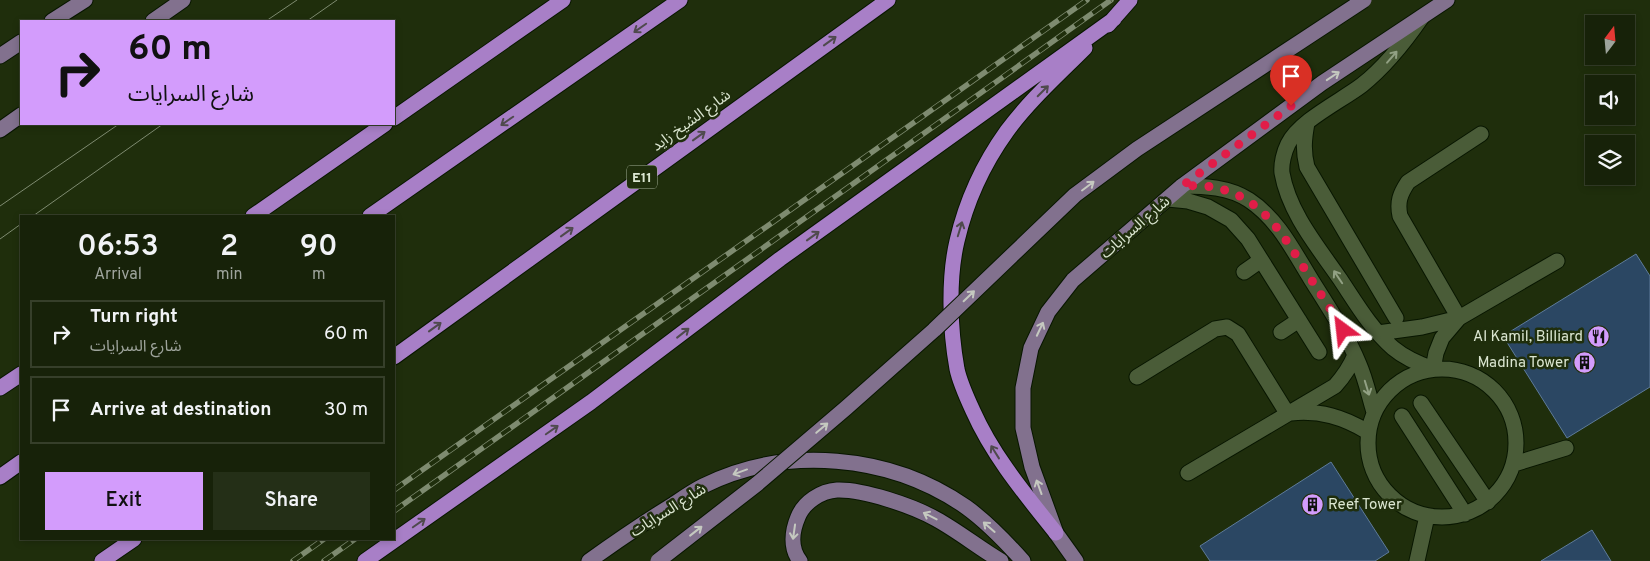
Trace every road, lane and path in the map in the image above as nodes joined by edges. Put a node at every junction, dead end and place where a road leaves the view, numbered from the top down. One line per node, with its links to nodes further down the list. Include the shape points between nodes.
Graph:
1 (85, 0): 11 (main road)
2 (183, 0): 12 (main road)
3 (563, 0): 16 (highway)
4 (680, 0): 24 (highway, one-way to 24)
5 (888, 0): 35 (highway, شارع الشيخ زايد / E11, one-way to 5)
6 (1130, 0): 10 (highway)
7 (1364, 0): 60 (main road, شارع السرايات, one-way to 7, bridge, via 757,484 846,408 934,330 1075,196 1145,144)
8 (1448, 0): 9 (main road, شارع السرايات)
9 (1423, 16): 17 (lane, one-way to 9, via 1384,66); 21 (main road, شارع السرايات, one-way to 9, via 1322,84)
10 (1114, 19): 53 (highway, one-way to 10, via 1013,480 994,451 964,391 954,337 953,272 965,213 990,156 1028,106); 56 (highway, one-way to 10, via 591,402 780,260)
11 (54, 20)
12 (154, 20)
13 (20, 43): 14 (main road)
14 (0, 56)
15 (20, 116): 19 (main road)
16 (395, 117)
17 (1307, 123): 28 (lane, via 1304,145 1307,166 1343,216 1377,273); 32 (lane, one-way to 17, via 1304,228 1285,187 1283,155 1288,142)
18 (385, 125): 23 (highway)
19 (0, 130)
20 (1481, 134): 29 (lane, via 1408,182 1397,204 1400,216)
21 (1182, 186): 22 (main road, شارع السرايات); 34 (lane, via 1226,190 1248,200 1268,215 1337,319)
22 (1168, 199): 25 (lane, via 1208,207 1231,220); 53 (main road, شارع السرايات, one-way to 22, via 1032,467 1023,428 1023,388 1031,348 1048,312 1073,280)
23 (254, 215)
24 (371, 215)
25 (1261, 260): 27 (lane); 30 (lane)
26 (1557, 261): 29 (lane)
27 (1244, 272)
28 (1396, 318)
29 (1459, 318): 32 (lane); 36 (lane, via 1442,338)
30 (1299, 320): 31 (lane); 33 (lane)
31 (1281, 332)
32 (1378, 333): 36 (lane, via 1413,362)
33 (1319, 352)
34 (1355, 355): 41 (lane, one-way to 41); 42 (lane, via 1335,386)
35 (395, 356)
36 (1433, 369): 41 (lane, via 1409,376 1388,391); 47 (lane, via 1466,373 1481,380 1499,396 1514,424 1517,440)
37 (20, 375): 39 (highway)
38 (1137, 377): 42 (lane, via 1215,329 1227,327 1238,334)
39 (0, 388)
40 (1421, 403): 50 (lane)
41 (1374, 412): 44 (lane)
42 (1287, 413): 44 (lane, via 1334,416); 48 (lane)
43 (1402, 416): 51 (lane)
44 (1368, 432): 52 (lane, via 1367,451 1381,486 1409,510)
45 (1566, 448): 47 (lane)
46 (20, 463): 49 (highway)
47 (1514, 464): 50 (lane, via 1504,485)
48 (1188, 473)
49 (0, 477)
50 (1488, 502): 51 (lane)
51 (1465, 514): 52 (lane, via 1440,518)
52 (1427, 516): 65 (lane)
53 (1056, 532): 64 (main road, شارع السرايات)
54 (133, 540): 57 (highway)
55 (395, 540): 58 (highway, one-way to 55)
56 (395, 540)
57 (102, 561)
58 (365, 561)
59 (589, 561): 63 (main road, شارع السرايات, one-way to 59, via 966,507 926,484 882,468 837,460 791,461 746,470 703,486)
60 (658, 561)
61 (800, 561): 62 (main road, one-way to 61, via 919,510 878,497 837,490 815,498 800,513 793,543)
62 (1001, 561)
63 (1024, 561)
64 (1076, 561)
65 (1418, 561)

